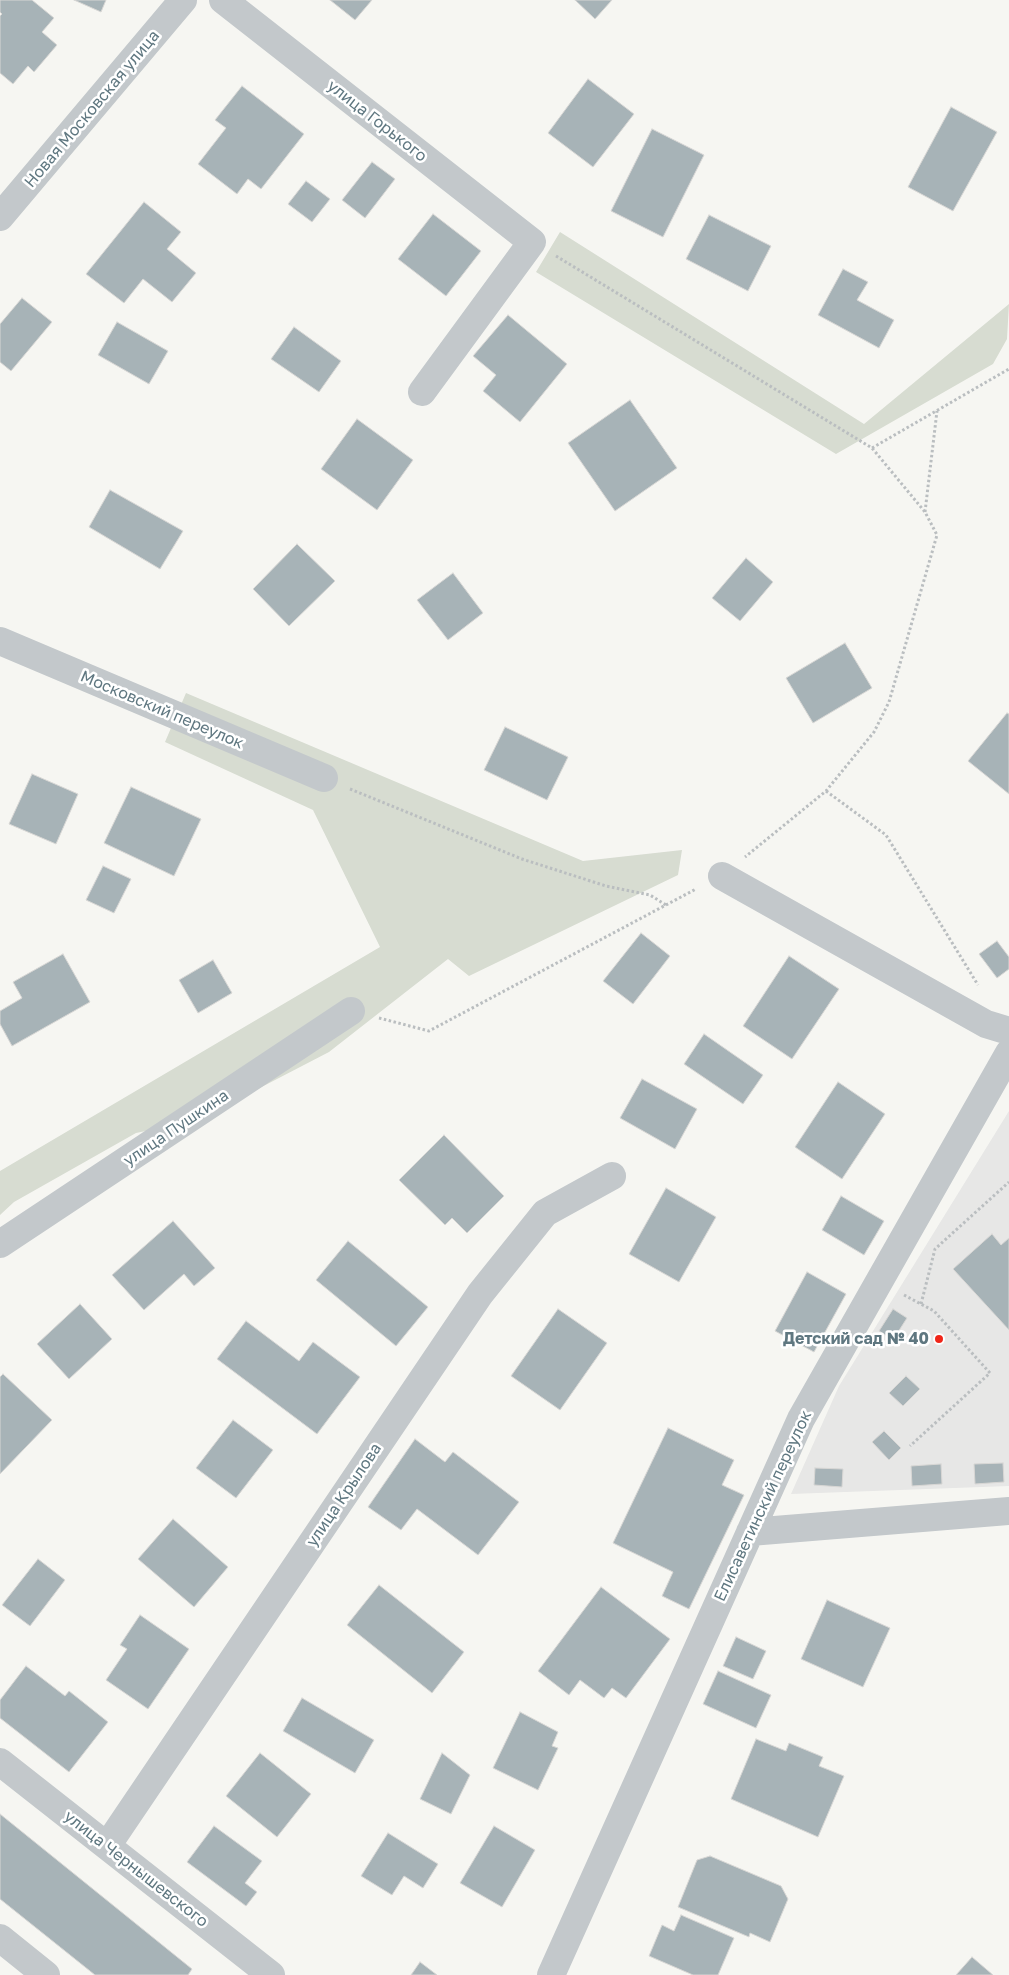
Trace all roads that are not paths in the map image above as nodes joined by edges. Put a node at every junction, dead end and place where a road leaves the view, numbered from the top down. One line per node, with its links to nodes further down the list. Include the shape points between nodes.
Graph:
1 (183, 0): 3 (street, Новая Московская улица)
2 (223, 0): 4 (street, улица Горького, via 532,242)
3 (0, 218)
4 (422, 392)
5 (0, 641): 6 (street, Московский переулок)
6 (324, 778)
7 (722, 876): 9 (street, via 986,1024)
8 (351, 1011): 12 (street, улица Пушкина)
9 (1009, 1032)
10 (1009, 1053): 14 (street, Елисаветинский переулок, via 801,1420)
11 (612, 1176): 16 (street, улица Крылова, via 545,1214 480,1294)
12 (0, 1244)
13 (1009, 1511): 14 (street)
14 (750, 1532): 20 (street, Елисаветинский переулок)
15 (0, 1762): 16 (street, улица Чернышевского)
16 (107, 1846): 19 (street, улица Чернышевского)
17 (0, 1938): 18 (street)
18 (46, 1975)
19 (271, 1975)
20 (552, 1975)

